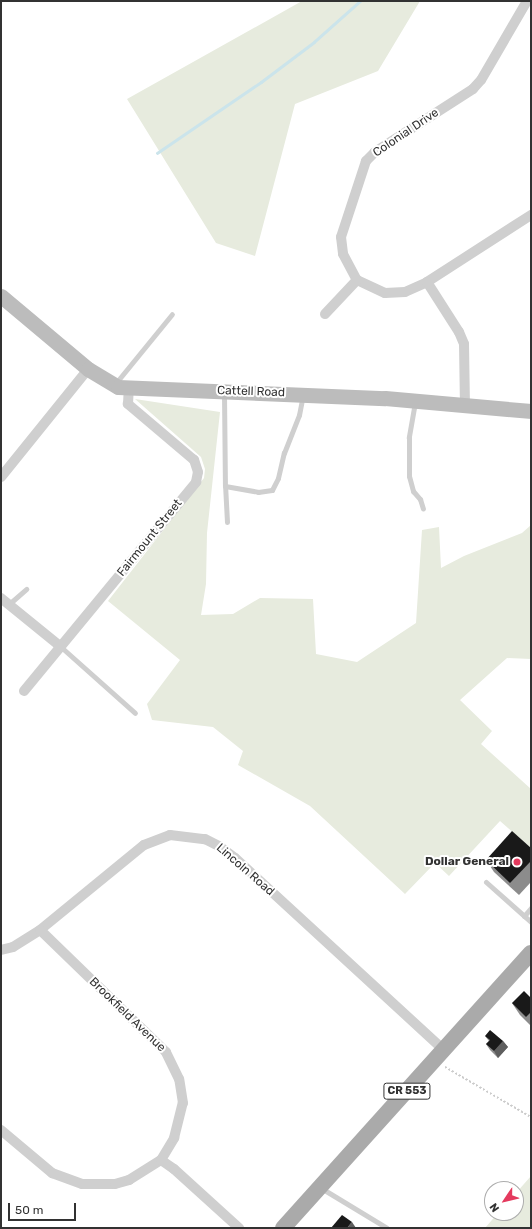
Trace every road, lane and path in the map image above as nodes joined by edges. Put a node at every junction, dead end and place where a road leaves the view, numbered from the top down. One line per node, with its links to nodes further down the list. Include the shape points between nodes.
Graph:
1 (527, 1): 3 (street, Colonial Drive, via 482,80 461,97 375,152 366,161 341,237 345,260)
2 (531, 214): 4 (street)
3 (357, 280): 4 (street, via 373,289 395,294); 7 (street)
4 (427, 282): 13 (street, via 464,344)
5 (1, 296): 8 (street, Cattell Road)
6 (172, 314): 9 (lane)
7 (325, 314)
8 (88, 369): 9 (street, Cattell Road); 15 (street)
9 (122, 386): 10 (street, Cattell Road); 21 (street, Fairmount Street, via 128,404 194,460 198,472 196,482)
10 (224, 391): 11 (street, Cattell Road); 16 (lane)
11 (303, 394): 12 (street, Cattell Road); 16 (lane, via 299,415 272,490 258,492)
12 (415, 401): 13 (street, Cattell Road); 17 (lane, via 409,437 409,476 413,491 420,499)
13 (465, 406): 14 (street, Cattell Road)
14 (531, 411)
15 (1, 477)
16 (225, 486): 18 (lane)
17 (423, 509)
18 (227, 522)
19 (26, 589): 20 (lane)
20 (5, 601): 21 (street)
21 (61, 647): 22 (street, Fairmount Street); 23 (lane)
22 (24, 691)
23 (135, 713)
24 (486, 882): 26 (lane)
25 (531, 908): 26 (lane)
26 (524, 916): 27 (lane)
27 (531, 922)
28 (40, 930): 29 (street, Lincoln Road, via 14,947); 31 (street, Lincoln Road, via 144,845 170,835 205,839 235,858); 34 (street, Brookfield Avenue, via 156,1040 174,1065 183,1103 174,1138)
29 (1, 950)
30 (531, 953): 31 (main road, CR 553)
31 (439, 1055): 32 (path); 35 (main road, CR 553)
32 (531, 1117)
33 (1, 1130): 34 (street, via 52,1173 82,1184 115,1184 129,1180)
34 (161, 1160): 36 (street)
35 (320, 1188): 37 (main road, CR 553); 38 (lane)
36 (239, 1228)
37 (283, 1228)
38 (387, 1228)

